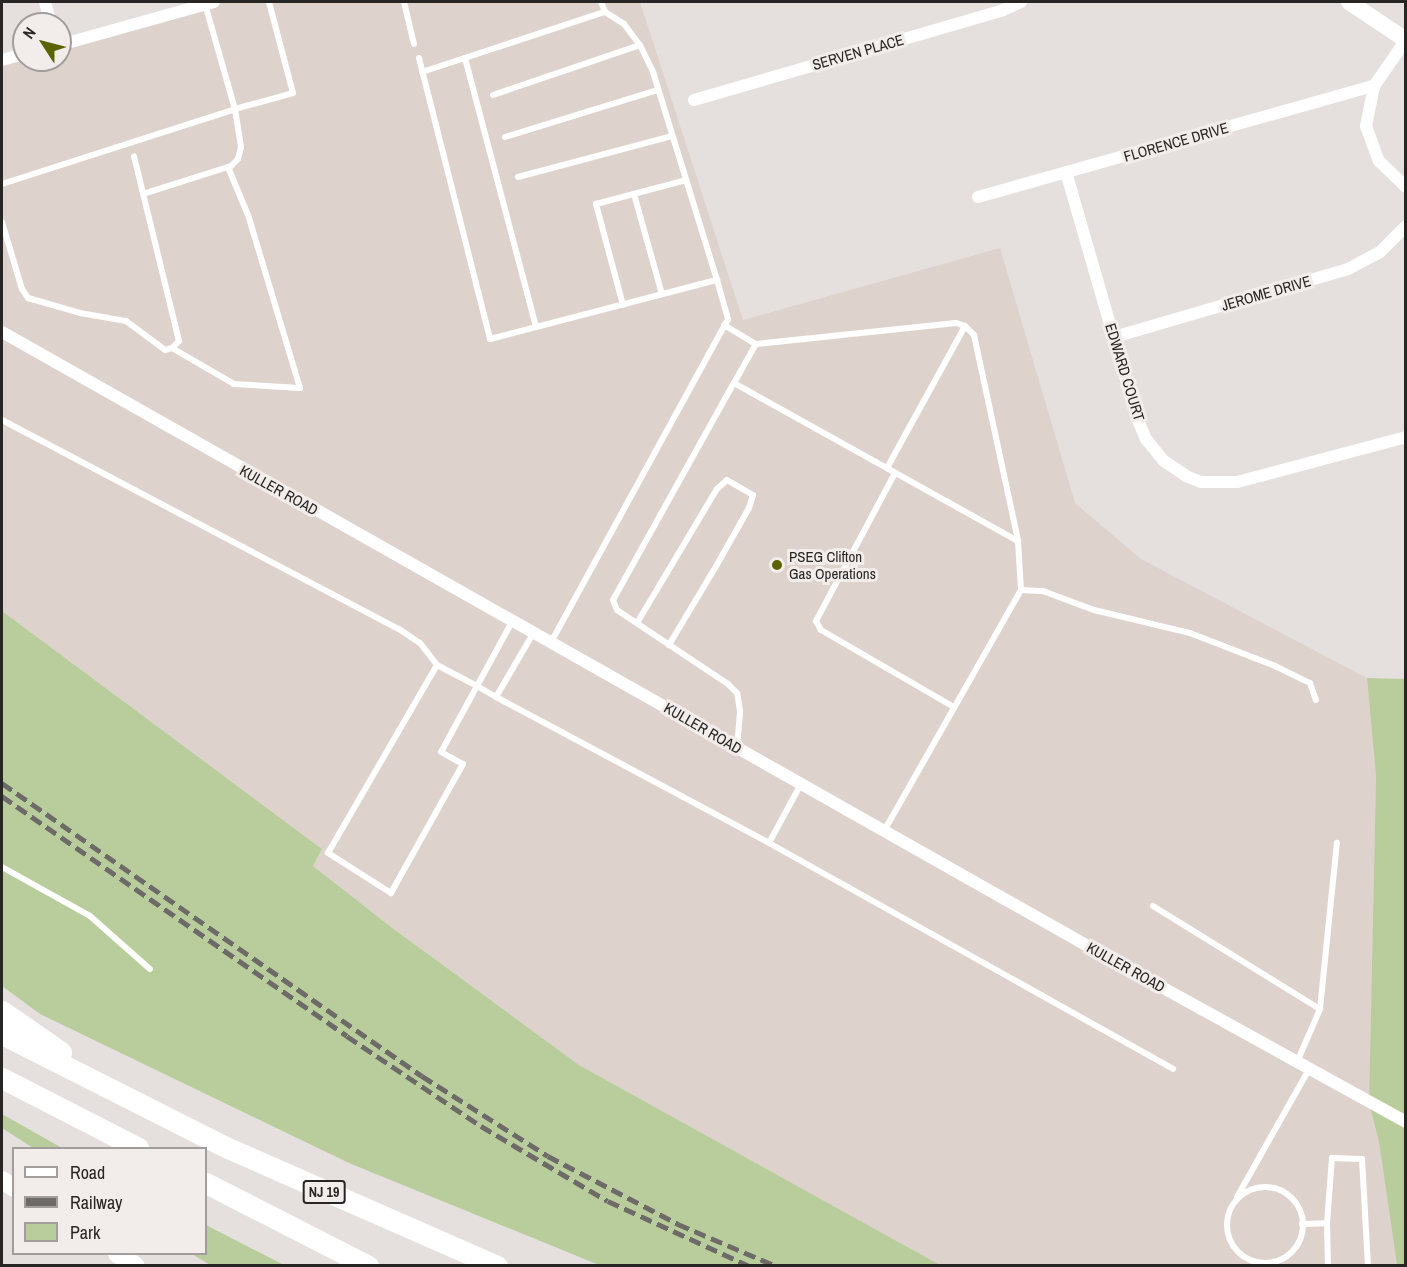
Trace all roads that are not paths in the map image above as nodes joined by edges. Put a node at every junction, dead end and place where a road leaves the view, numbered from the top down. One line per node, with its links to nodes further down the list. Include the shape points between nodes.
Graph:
1 (269, 2): 19 (lane, via 292,93)
2 (404, 2): 10 (lane)
3 (602, 2): 7 (lane)
4 (1021, 2): 18 (street, SERVEN PLACE)
5 (1349, 2): 8 (street)
6 (209, 3): 9 (street); 19 (lane)
7 (605, 12): 11 (lane, via 624,24); 13 (lane)
8 (1406, 40): 15 (street)
9 (72, 42)
10 (414, 44)
11 (640, 45): 16 (lane); 17 (lane)
12 (418, 58): 14 (lane)
13 (465, 58): 14 (lane); 39 (lane)
14 (422, 72): 39 (lane, via 490,339)
15 (1374, 86): 24 (street, FLORENCE DRIVE); 28 (street, via 1368,110 1369,139 1379,161)
16 (658, 90): 20 (lane); 21 (lane)
17 (493, 95)
18 (694, 100)
19 (235, 109): 23 (lane, via 241,147 238,159); 27 (lane)
20 (672, 136): 25 (lane); 26 (lane)
21 (505, 137)
22 (134, 156): 29 (lane)
23 (228, 167): 29 (lane); 43 (lane, via 249,215 300,388 234,384)
24 (1066, 172): 31 (street, FLORENCE DRIVE); 41 (street, EDWARD COURT)
25 (518, 177)
26 (686, 180): 30 (lane); 34 (lane)
27 (2, 184)
28 (1406, 187)
29 (143, 194): 43 (lane, via 179,341)
30 (634, 194): 35 (lane); 36 (lane, via 596,204)
31 (978, 197)
32 (2, 222): 43 (lane, via 22,290 28,298 126,321 165,350)
33 (1406, 226): 41 (street, JEROME DRIVE, via 1380,252 1348,269)
34 (717, 280): 35 (lane); 37 (lane, via 728,319)
35 (662, 294): 36 (lane)
36 (623, 304): 39 (lane)
37 (724, 325): 42 (lane); 54 (lane)
38 (965, 326): 42 (lane, via 956,323); 47 (lane); 49 (lane, via 974,335)
39 (536, 327)
40 (2, 332): 51 (street, KULLER ROAD)
41 (1114, 337): 46 (street, EDWARD COURT, via 1146,439 1164,461 1201,482 1237,482)
42 (756, 344): 44 (lane)
43 (172, 348)
44 (734, 383): 47 (lane); 52 (lane, via 619,585 613,600 617,610)
45 (2, 420): 56 (lane, via 399,629 420,643)
46 (1406, 437)
47 (887, 468): 48 (lane)
48 (895, 473): 49 (lane); 60 (lane, via 816,621 821,630)
49 (1018, 541): 50 (lane)
50 (1022, 590): 59 (lane, via 1043,591 1094,610 1190,633 1310,683); 60 (lane)
51 (513, 620): 53 (street, KULLER ROAD); 57 (lane)
52 (637, 623): 55 (lane); 55 (lane, via 717,489 727,480 753,495 727,548)
53 (534, 632): 54 (street, KULLER ROAD); 58 (lane)
54 (551, 642): 61 (street, KULLER ROAD)
55 (669, 645): 61 (lane, via 737,693)
56 (436, 665): 57 (lane); 57 (lane, via 328,853 391,893 463,764 441,752)
57 (477, 686): 58 (lane)
58 (496, 697): 64 (lane)
59 (1316, 700)
60 (954, 707): 63 (lane)
61 (737, 747): 62 (street, KULLER ROAD)
62 (801, 784): 63 (street, KULLER ROAD); 64 (lane)
63 (884, 831): 72 (street, KULLER ROAD)
64 (769, 843): 73 (lane)
65 (1336, 843): 69 (lane)
66 (2, 867): 68 (lane, via 90,916)
67 (1153, 906): 69 (lane)
68 (150, 969)
69 (1320, 1009): 72 (lane)
70 (2, 1011): 77 (highway)
71 (2, 1034): 77 (highway, NJ 19)
72 (1297, 1062): 74 (street, KULLER ROAD)
73 (1173, 1069)
74 (1309, 1069): 78 (street, KULLER ROAD); 82 (lane)
75 (2, 1078): 80 (highway)
76 (2, 1094): 79 (highway)
77 (154, 1113): 89 (highway, NJ 19, via 303,1183)
78 (1406, 1122)
79 (133, 1147)
80 (134, 1147)
81 (207, 1184): 88 (highway)
82 (1233, 1204): 84 (lane, via 1252,1189 1278,1189 1298,1206); 86 (lane, via 1226,1226 1228,1238)
83 (1327, 1223): 84 (lane); 91 (lane); 92 (lane, via 1332,1158 1362,1159)
84 (1302, 1224): 86 (lane, via 1298,1244 1278,1261 1266,1264)
85 (119, 1255): 87 (main road)
86 (1243, 1257): 90 (lane)
87 (136, 1266)
88 (368, 1266)
89 (497, 1266)
90 (1257, 1266)
91 (1328, 1266)
92 (1368, 1266)

